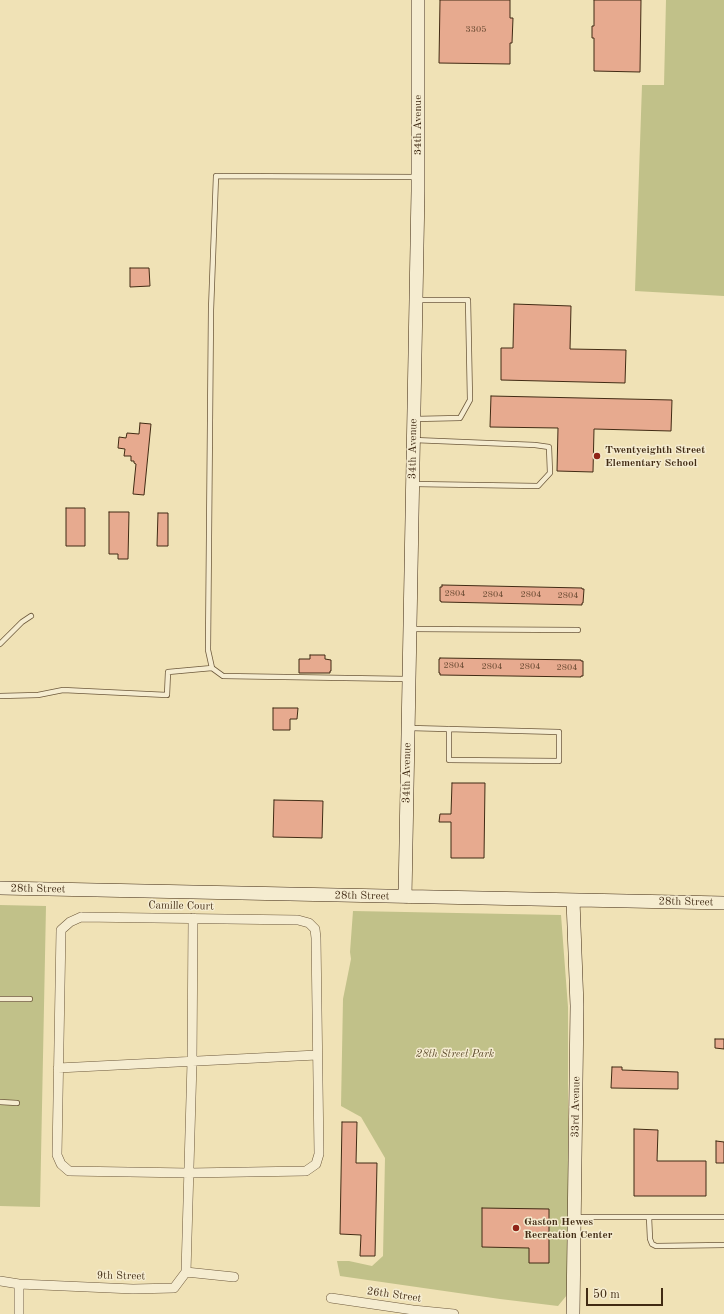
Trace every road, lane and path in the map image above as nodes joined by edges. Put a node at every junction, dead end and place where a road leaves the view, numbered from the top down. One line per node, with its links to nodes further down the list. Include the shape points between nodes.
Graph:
1 (418, 0): 2 (street, 34th Avenue)
2 (418, 176): 3 (street, 34th Avenue); 11 (lane, via 216,176 211,310 208,650)
3 (416, 300): 4 (street, 34th Avenue); 4 (lane, via 468,300 470,400 460,418)
4 (414, 419): 5 (street, 34th Avenue)
5 (413, 440): 6 (street, 34th Avenue); 6 (lane, via 549,447 550,473 538,486)
6 (412, 484): 8 (street, 34th Avenue)
7 (31, 616): 10 (lane)
8 (410, 629): 9 (lane); 12 (street, 34th Avenue)
9 (578, 630)
10 (0, 644)
11 (212, 668): 12 (lane, via 223,676); 13 (lane, via 168,672 167,695 62,690)
12 (409, 680): 14 (street, 34th Avenue)
13 (0, 696)
14 (408, 728): 15 (lane); 17 (street, 34th Avenue)
15 (449, 729): 15 (lane, via 559,732 559,761 449,760)
16 (0, 888): 17 (street, 28th Street)
17 (405, 897): 18 (street, 28th Street)
18 (573, 900): 19 (street, 28th Street); 29 (street, 33rd Avenue, via 577,1006)
19 (724, 903)
20 (193, 918): 23 (street, Camille Court, via 298,920 309,923 315,929); 24 (street); 25 (street, Camille Court, via 81,917 61,930)
21 (0, 999): 22 (lane)
22 (30, 999)
23 (317, 1055): 24 (street); 28 (street, Camille Court, via 319,1154 316,1164 306,1171)
24 (192, 1062): 25 (street); 28 (street)
25 (58, 1068): 28 (street, Camille Court, via 57,1155 61,1164 69,1170)
26 (0, 1102): 27 (lane)
27 (17, 1103)
28 (189, 1173): 33 (street)
29 (574, 1217): 30 (lane); 41 (street, 33rd Avenue)
30 (649, 1217): 31 (lane); 32 (lane, via 650,1239 656,1246)
31 (724, 1217)
32 (724, 1245)
33 (186, 1272): 34 (street); 36 (street, 9th Street, via 174,1288 133,1289)
34 (234, 1277)
35 (0, 1281): 36 (street, 9th Street)
36 (19, 1284): 39 (street)
37 (331, 1298): 38 (street, 26th Street)
38 (403, 1311): 40 (street, 26th Street)
39 (19, 1314)
40 (454, 1314)
41 (573, 1314)

